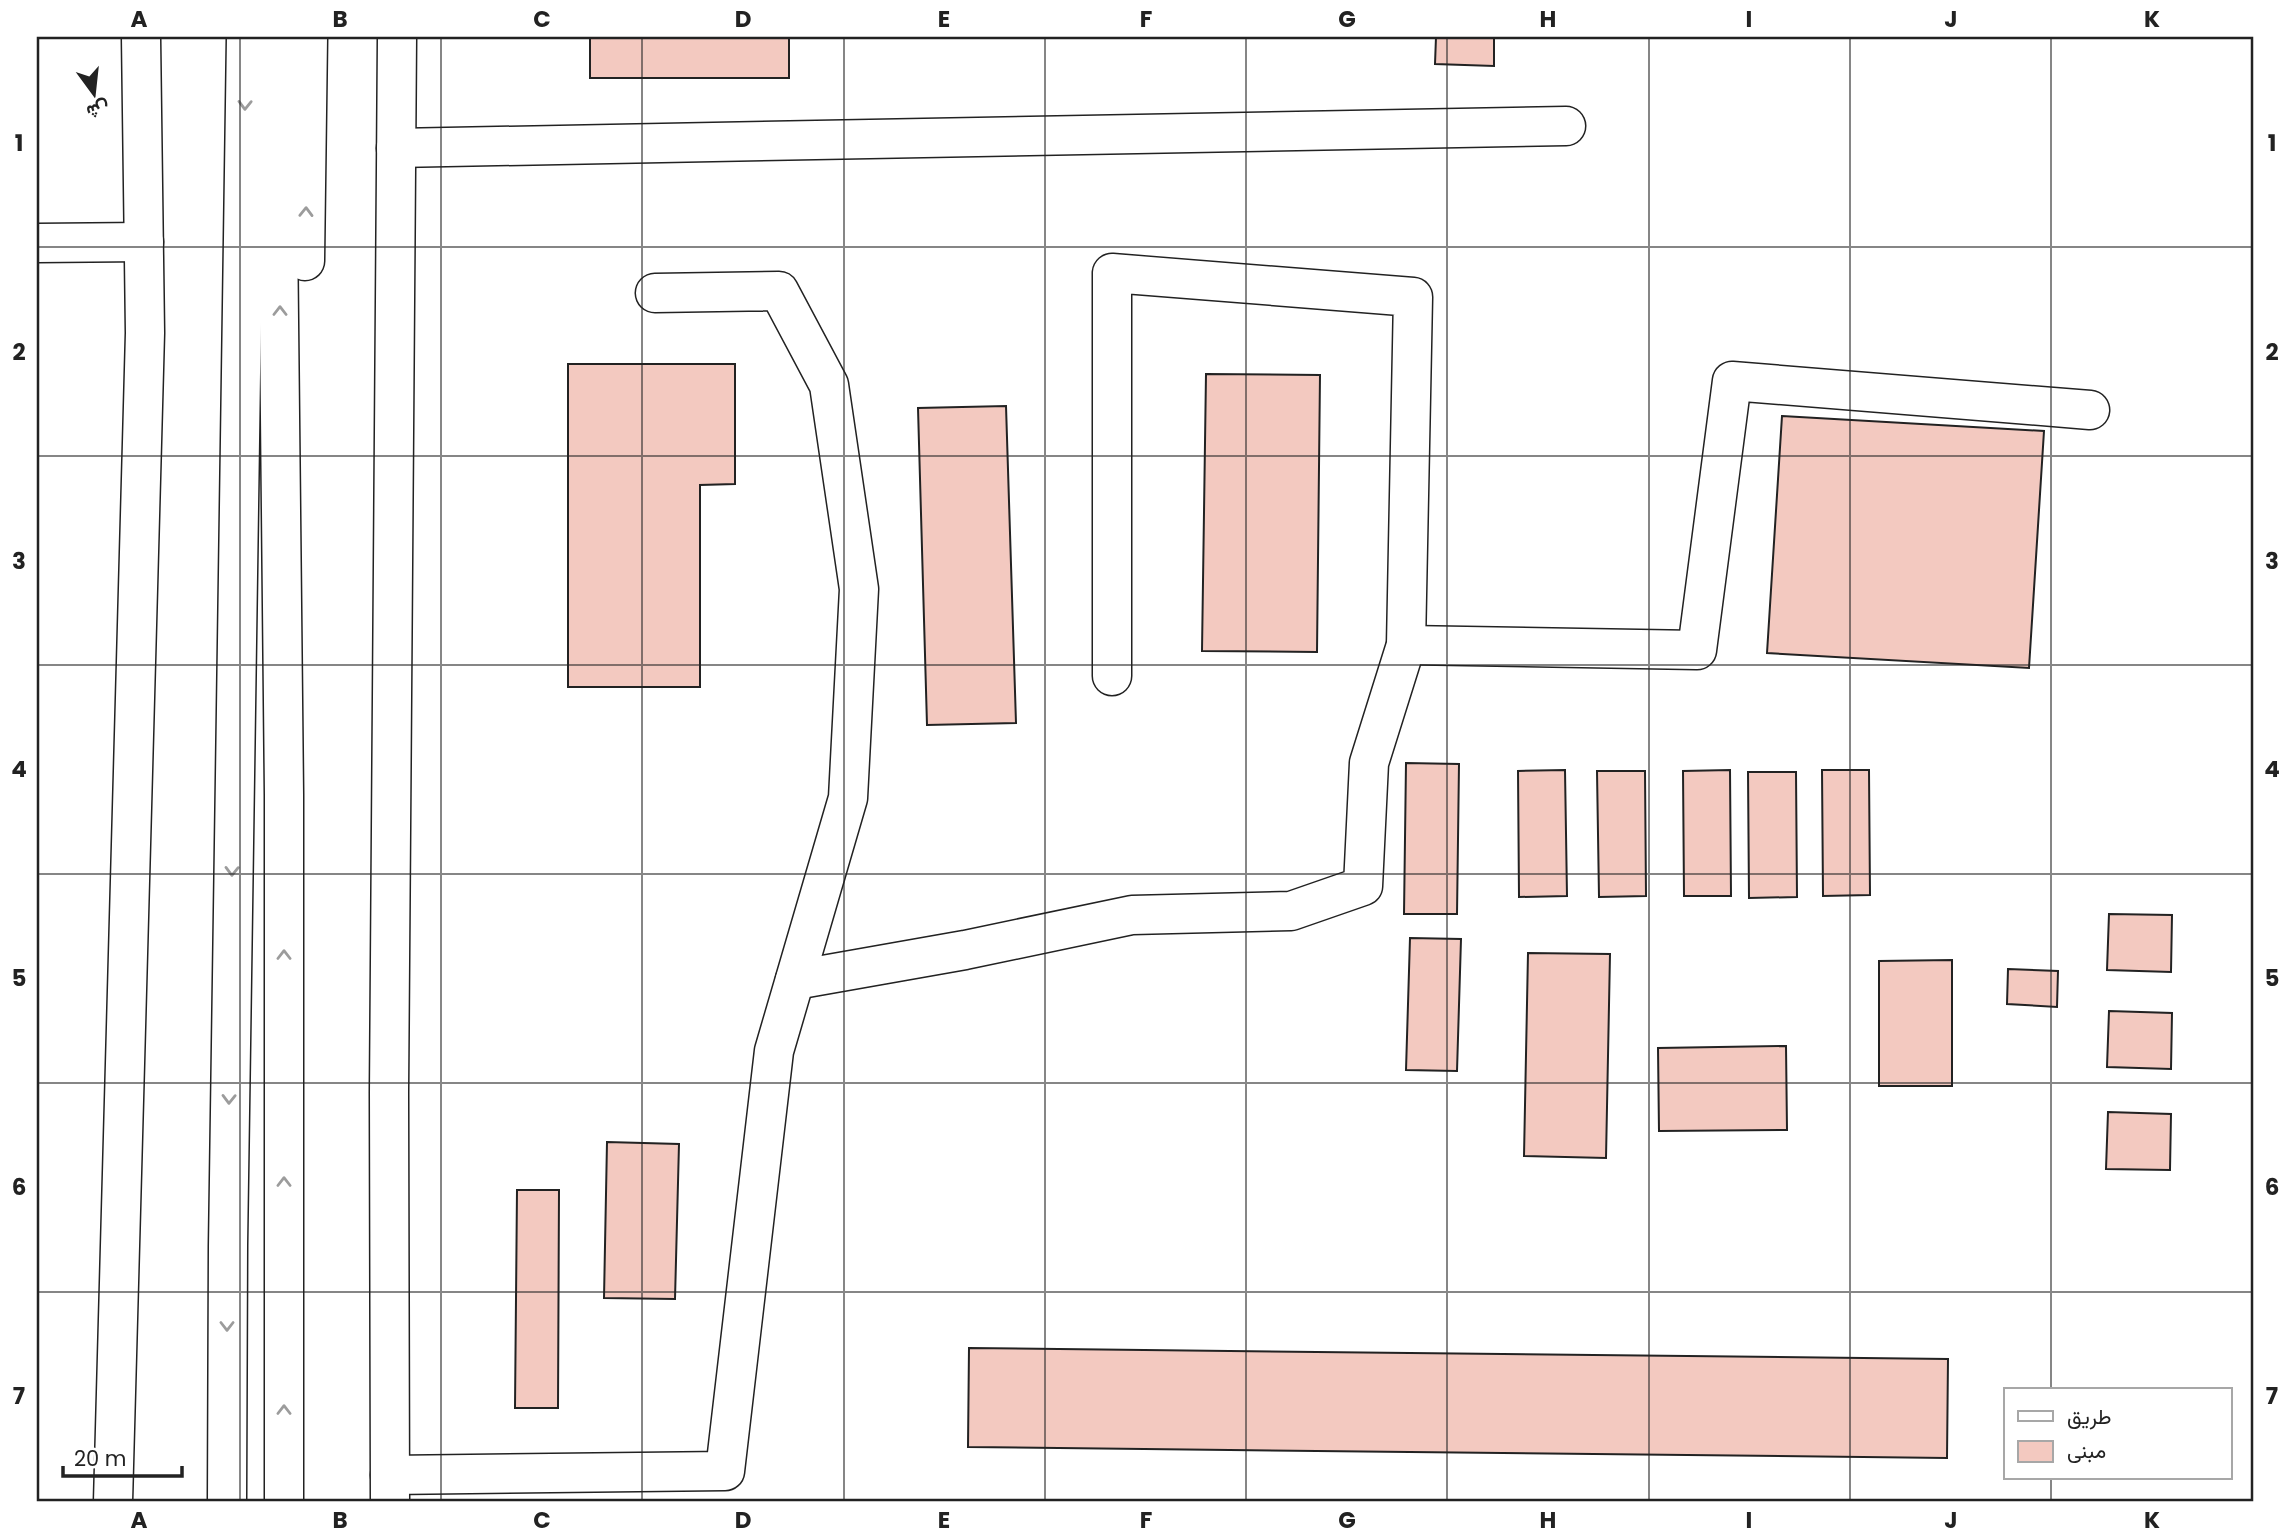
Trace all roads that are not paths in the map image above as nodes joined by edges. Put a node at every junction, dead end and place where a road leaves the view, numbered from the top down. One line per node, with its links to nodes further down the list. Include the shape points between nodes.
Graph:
1 (141, 37): 9 (street)
2 (219, 37): 16 (street, via 218,452)
3 (246, 37): 16 (street, one-way to 16)
4 (276, 37): 15 (street, one-way to 4)
5 (308, 37): 15 (street, one-way to 5, via 303,401)
6 (397, 37): 8 (street)
7 (1566, 126): 8 (street)
8 (397, 149): 18 (street)
9 (144, 242): 10 (street); 19 (street)
10 (37, 243)
11 (655, 293): 17 (street, via 779,291 829,385 859,589 849,798)
12 (2090, 410): 13 (street, via 1732,381 1697,650)
13 (1406, 645): 14 (street, via 1413,297 1112,272); 17 (street, via 1369,763 1363,886 1291,911 1132,915)
14 (1112, 676)
15 (284, 794): 21 (street, one-way to 15)
16 (233, 811): 20 (street, one-way to 20)
17 (795, 980): 18 (street, via 774,1051 725,1471)
18 (390, 1489)
19 (113, 1502)
20 (227, 1502)
21 (284, 1502)

